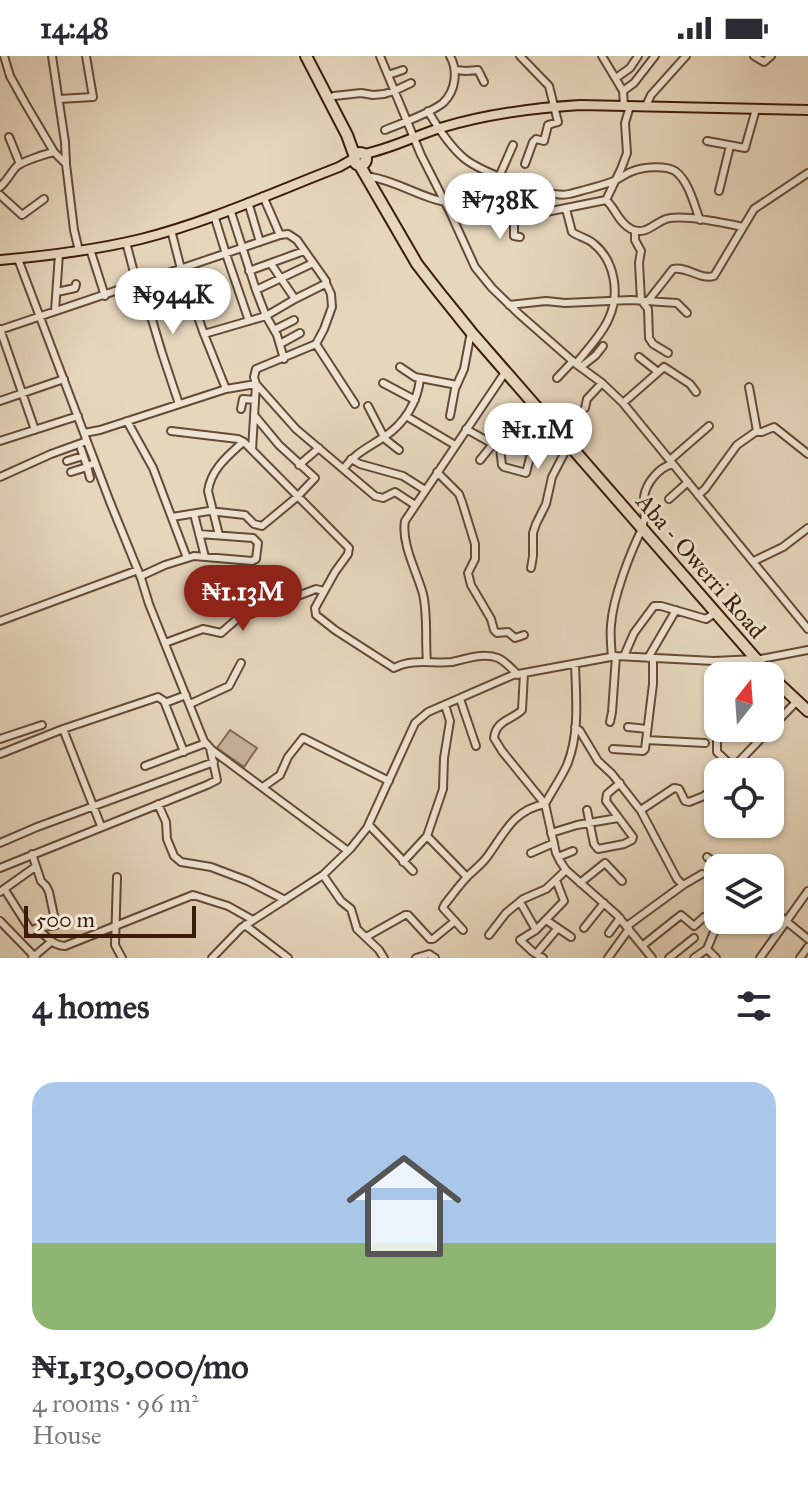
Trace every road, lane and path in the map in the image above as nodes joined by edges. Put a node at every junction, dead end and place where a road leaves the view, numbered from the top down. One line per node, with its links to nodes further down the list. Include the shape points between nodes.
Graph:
1 (2, 56): 39 (street)
2 (52, 56): 24 (street)
3 (86, 56): 24 (street, via 93,97)
4 (309, 56): 23 (highway, Aba - Owerri Road); 40 (highway, Aba - Owerri Road)
5 (380, 56): 17 (street)
6 (520, 56): 27 (street, via 546,81)
7 (613, 56): 14 (street)
8 (638, 56): 18 (street)
9 (655, 56): 22 (street)
10 (686, 56): 26 (street)
11 (754, 56): 12 (street, via 764,62)
12 (771, 56)
13 (453, 57): 16 (street)
14 (604, 59): 18 (street)
15 (403, 70): 17 (street)
16 (456, 70): 19 (street, via 478,70); 30 (street, via 444,102)
17 (388, 75): 21 (street)
18 (616, 78): 22 (street)
19 (484, 82)
20 (411, 83): 21 (street)
21 (394, 91): 23 (street); 31 (street)
22 (623, 91): 25 (street)
23 (334, 96): 40 (highway, Aba - Owerri Road, via 349,126)
24 (59, 99): 42 (street)
25 (627, 106): 26 (main road); 27 (main road); 47 (street, via 627,153)
26 (646, 106): 28 (main road)
27 (554, 107): 32 (main road); 43 (street, via 557,124 548,125 544,141 533,142)
28 (756, 109): 29 (main road); 38 (street, via 746,147)
29 (808, 110)
30 (428, 111): 31 (street); 32 (street)
31 (407, 121): 33 (street); 35 (street)
32 (439, 129): 35 (main road); 45 (street, via 467,160)
33 (385, 130)
34 (9, 137): 41 (street)
35 (413, 137): 40 (main road); 55 (street)
36 (707, 141): 38 (street)
37 (513, 145): 45 (street)
38 (730, 146): 49 (street)
39 (54, 152): 41 (street); 42 (street)
40 (357, 161): 46 (highway, Aba - Owerri Road); 51 (main road)
41 (20, 164): 48 (street)
42 (66, 164): 72 (street)
43 (525, 164)
44 (808, 173): 63 (street, via 754,209)
45 (499, 177): 47 (street, via 567,195)
46 (371, 180): 55 (street, via 390,181); 60 (highway, Aba - Owerri Road)
47 (616, 180): 53 (street); 62 (street, via 642,168 671,169 689,191)
48 (0, 187)
49 (719, 191)
50 (0, 195): 52 (street, via 22,215)
51 (263, 196): 54 (main road); 66 (street)
52 (44, 199)
53 (606, 200): 57 (street); 65 (street)
54 (248, 202): 56 (main road); 69 (street)
55 (445, 202): 58 (street)
56 (230, 209): 59 (main road); 70 (street)
57 (566, 209): 61 (street); 90 (street, via 572,232 591,241 607,258 614,276)
58 (450, 212): 61 (street); 92 (street, via 475,267)
59 (214, 215): 64 (main road); 75 (street)
60 (390, 218): 101 (highway, Aba - Owerri Road, via 424,274); 177 (highway, Aba - Owerri Road, via 462,315)
61 (514, 218): 67 (street, via 514,236)
62 (700, 220): 63 (street); 65 (street, via 666,219)
63 (743, 227): 91 (street, via 714,276 705,278 677,267)
64 (171, 230): 68 (main road); 80 (street)
65 (635, 231): 91 (street)
66 (280, 235): 69 (street); 73 (street, via 293,236)
67 (520, 237)
68 (126, 242): 71 (main road); 85 (street)
69 (260, 242): 70 (street)
70 (242, 248): 75 (street); 81 (street)
71 (90, 249): 72 (main road); 88 (street)
72 (79, 251): 74 (main road)
73 (304, 251): 78 (street); 79 (street)
74 (59, 254): 76 (main road); 87 (street)
75 (226, 254): 80 (street); 98 (street)
76 (18, 259): 77 (main road); 96 (street)
77 (0, 260)
78 (313, 263): 82 (street); 83 (street)
79 (271, 264): 81 (street); 82 (street)
80 (181, 269): 85 (street); 103 (street)
81 (249, 271): 86 (street)
82 (280, 279): 86 (street); 89 (street)
83 (326, 283): 89 (street); 105 (street, via 332,307)
84 (76, 284): 87 (street)
85 (137, 284): 88 (street); 129 (street)
86 (256, 290): 95 (street)
87 (57, 292): 93 (street)
88 (105, 296): 93 (street)
89 (295, 299): 95 (street)
90 (613, 301): 91 (street); 92 (street); 110 (street, via 608,322)
91 (647, 303): 94 (street, via 677,303); 107 (street, via 650,341)
92 (509, 305): 110 (street)
93 (55, 311): 96 (street)
94 (687, 313)
95 (266, 316): 98 (street); 100 (street)
96 (39, 317): 99 (street); 116 (street)
97 (294, 320): 100 (street)
98 (249, 321): 103 (street)
99 (0, 330): 124 (street)
100 (274, 330): 104 (street)
101 (471, 332): 112 (highway, Aba - Owerri Road); 120 (street)
102 (300, 333): 104 (street)
103 (204, 334): 122 (street)
104 (280, 344): 109 (street)
105 (316, 344): 109 (street); 130 (street)
106 (603, 346): 110 (street)
107 (668, 353)
108 (639, 357): 113 (street)
109 (284, 359): 119 (street, via 255,370)
110 (577, 364): 115 (street); 118 (street)
111 (400, 367): 114 (street)
112 (506, 371): 138 (highway, Aba - Owerri Road); 141 (street)
113 (658, 372): 123 (street, via 666,367); 128 (street)
114 (420, 378): 120 (street); 126 (street)
115 (557, 378)
116 (64, 379): 124 (street); 135 (street)
117 (383, 383): 126 (street)
118 (602, 383): 128 (street); 132 (street)
119 (256, 384): 122 (street); 125 (street); 152 (street)
120 (457, 385): 137 (street)
121 (749, 387): 144 (street)
122 (226, 389): 129 (street)
123 (696, 392)
124 (22, 394): 127 (street); 142 (street)
125 (255, 400): 133 (street, via 243,399); 134 (street)
126 (415, 400): 136 (street)
127 (0, 401)
128 (623, 403): 159 (street)
129 (179, 404): 139 (street)
130 (355, 404)
131 (368, 406): 146 (street)
132 (585, 408)
133 (241, 409)
134 (254, 415): 153 (street); 161 (street)
135 (78, 416): 142 (street); 145 (street)
136 (406, 416): 146 (street); 151 (street)
137 (450, 416)
138 (548, 419): 149 (street, via 536,435 526,473 502,465 501,450); 150 (highway, Aba - Owerri Road)
139 (127, 421): 145 (street); 176 (street)
140 (709, 426): 159 (street)
141 (466, 429): 149 (street); 151 (street)
142 (35, 430): 147 (street)
143 (171, 431): 148 (street)
144 (756, 432): 155 (street, via 774,427); 170 (street, via 737,445)
145 (86, 437): 160 (street); 166 (street)
146 (384, 437): 154 (street); 156 (street)
147 (0, 441)
148 (243, 442): 153 (street); 174 (street, via 216,468 209,484)
149 (493, 444): 157 (street)
150 (569, 444): 177 (highway, Aba - Owerri Road); 184 (street, via 533,533)
151 (455, 445): 165 (street)
152 (319, 448): 161 (street); 163 (street)
153 (252, 450): 171 (street)
154 (399, 450)
155 (808, 454)
156 (351, 459): 163 (street); 169 (street, via 403,476)
157 (480, 460)
158 (67, 461): 162 (street, via 82,452)
159 (672, 462): 168 (street); 177 (street, via 647,488)
160 (95, 463): 162 (street); 185 (street)
161 (299, 465): 171 (street, via 315,478)
162 (87, 466): 164 (street); 167 (street)
163 (344, 468): 173 (street, via 379,498 395,492)
164 (71, 472)
165 (437, 472): 169 (street); 191 (street, via 461,497 475,544 468,573 494,630 515,638)
166 (0, 477)
167 (90, 478)
168 (688, 482): 170 (street); 172 (street)
169 (425, 490): 173 (street)
170 (698, 495): 183 (street)
171 (297, 497): 174 (street, via 262,526 245,515); 186 (street, via 349,548)
172 (669, 499)
173 (415, 505): 197 (street, via 404,529 426,611)
174 (214, 512): 175 (street); 180 (street)
175 (194, 514): 176 (street); 179 (street)
176 (172, 517): 182 (street)
177 (643, 526): 188 (highway, Aba - Owerri Road); 194 (street, via 614,607 610,636); 196 (highway, Aba - Owerri Road)
178 (808, 528): 183 (street)
179 (199, 534): 180 (street); 181 (street)
180 (219, 535): 181 (street, via 256,540 255,561)
181 (205, 557): 182 (street)
182 (187, 558): 185 (street)
183 (754, 561): 190 (street)
184 (531, 568)
185 (139, 573): 189 (street); 192 (street)
186 (324, 591): 192 (street, via 316,589 249,614 221,633 203,629); 197 (street, via 316,615 335,630 394,668)
187 (676, 610): 188 (street, via 706,619); 194 (street, via 654,606); 195 (street)
188 (715, 613): 196 (highway, Aba - Owerri Road)
189 (0, 621)
190 (808, 629)
191 (524, 635)
192 (165, 643): 202 (street)
193 (808, 650): 196 (street)
194 (617, 656): 195 (street); 200 (street); 209 (street)
195 (650, 658): 198 (street); 214 (street, via 653,684)
196 (758, 659): 198 (street); 207 (highway, Aba - Owerri Road)
197 (427, 662): 201 (street, via 491,656)
198 (720, 662)
199 (241, 663): 205 (street, via 229,686)
200 (575, 664): 201 (street); 211 (street)
201 (521, 674): 203 (street); 233 (street, via 522,710 499,725 494,738)
202 (186, 695): 204 (street); 205 (street)
203 (460, 699): 206 (street); 221 (street)
204 (165, 703): 213 (street, via 158,697); 223 (street)
205 (190, 704): 220 (street)
206 (445, 705): 228 (street, via 415,723); 242 (street, via 450,721 443,785)
207 (804, 705): 208 (street)
208 (784, 718)
209 (610, 722)
210 (42, 725): 216 (street)
211 (575, 727): 229 (street); 233 (street, via 567,765)
212 (628, 727): 214 (street)
213 (63, 729): 224 (street); 234 (street)
214 (647, 729): 217 (street)
215 (0, 730): 216 (street)
216 (2, 739)
217 (646, 740): 219 (street); 222 (street, via 643,751)
218 (755, 742): 225 (street)
219 (705, 743)
220 (208, 746): 223 (street); 226 (street); 230 (street)
221 (476, 746)
222 (613, 749)
223 (184, 752): 227 (street)
224 (0, 754)
225 (742, 758)
226 (214, 762): 232 (street, via 217,780); 234 (street)
227 (145, 766)
228 (389, 781): 230 (street, via 303,738 280,775); 239 (street)
229 (620, 783): 236 (street); 237 (street, via 606,799)
230 (263, 787): 245 (street)
231 (704, 796): 236 (street, via 687,803 674,788)
232 (158, 804): 240 (street); 266 (street, via 167,839 181,862 211,867)
233 (545, 804): 241 (street); 259 (street, via 523,811)
234 (92, 807): 240 (street); 243 (street)
235 (587, 810): 238 (street)
236 (641, 810): 263 (street)
237 (618, 818): 238 (street); 238 (street, via 633,838 624,844 598,849)
238 (589, 824): 241 (street)
239 (369, 825): 245 (street); 251 (street)
240 (101, 826): 248 (street)
241 (551, 833): 244 (street)
242 (427, 836): 251 (street); 259 (street)
243 (0, 843)
244 (554, 843): 247 (street); 249 (street)
245 (348, 851): 257 (street)
246 (573, 851): 249 (street)
247 (531, 853)
248 (32, 854): 252 (street); 253 (street)
249 (558, 857): 254 (street)
250 (0, 858): 252 (street)
251 (403, 862): 255 (street)
252 (2, 867)
253 (35, 867): 264 (street); 279 (street, via 49,892 56,925)
254 (566, 870): 260 (street); 262 (street)
255 (413, 871)
256 (702, 874): 263 (street)
257 (323, 875): 266 (street); 288 (street)
258 (117, 877): 278 (street)
259 (467, 877): 275 (street, via 443,908)
260 (556, 880): 267 (street); 272 (street, via 564,901)
261 (622, 881): 262 (street, via 605,863)
262 (580, 883): 268 (street)
263 (683, 885): 281 (street)
264 (2, 891): 279 (street, via 28,928)
265 (808, 891): 276 (street)
266 (285, 900): 271 (street)
267 (520, 902): 284 (street); 287 (street)
268 (604, 903): 270 (street); 280 (street)
269 (704, 917): 293 (street, via 694,926 681,915)
270 (620, 918): 281 (street); 285 (street)
271 (253, 920): 277 (street); 278 (street, via 193,895)
272 (546, 920): 282 (street); 284 (street)
273 (784, 920): 276 (street)
274 (0, 921): 297 (street)
275 (455, 921): 283 (street); 288 (street, via 430,939 405,915)
276 (787, 923): 291 (street); 309 (street)
277 (245, 925): 300 (street); 301 (street)
278 (115, 926): 292 (street, via 65,946); 299 (street, via 115,945)
279 (37, 928): 292 (street)
280 (584, 928)
281 (628, 928): 293 (street); 298 (street)
282 (557, 929): 289 (street); 296 (street)
283 (463, 930)
284 (536, 930): 296 (street, via 520,940)
285 (609, 933)
286 (713, 934): 295 (street)
287 (489, 935)
288 (366, 937): 302 (street)
289 (571, 937)
290 (694, 938): 306 (street)
291 (808, 939)
292 (51, 942): 297 (street)
293 (642, 946): 305 (street)
294 (808, 947): 310 (street)
295 (707, 949): 307 (street); 308 (street)
296 (540, 956)
297 (34, 957)
298 (610, 957)
299 (122, 958)
300 (212, 958)
301 (288, 958)
302 (384, 958)
303 (416, 958): 304 (street)
304 (435, 958)
305 (652, 958)
306 (669, 958)
307 (694, 958)
308 (716, 958)
309 (760, 958)
310 (800, 958)

